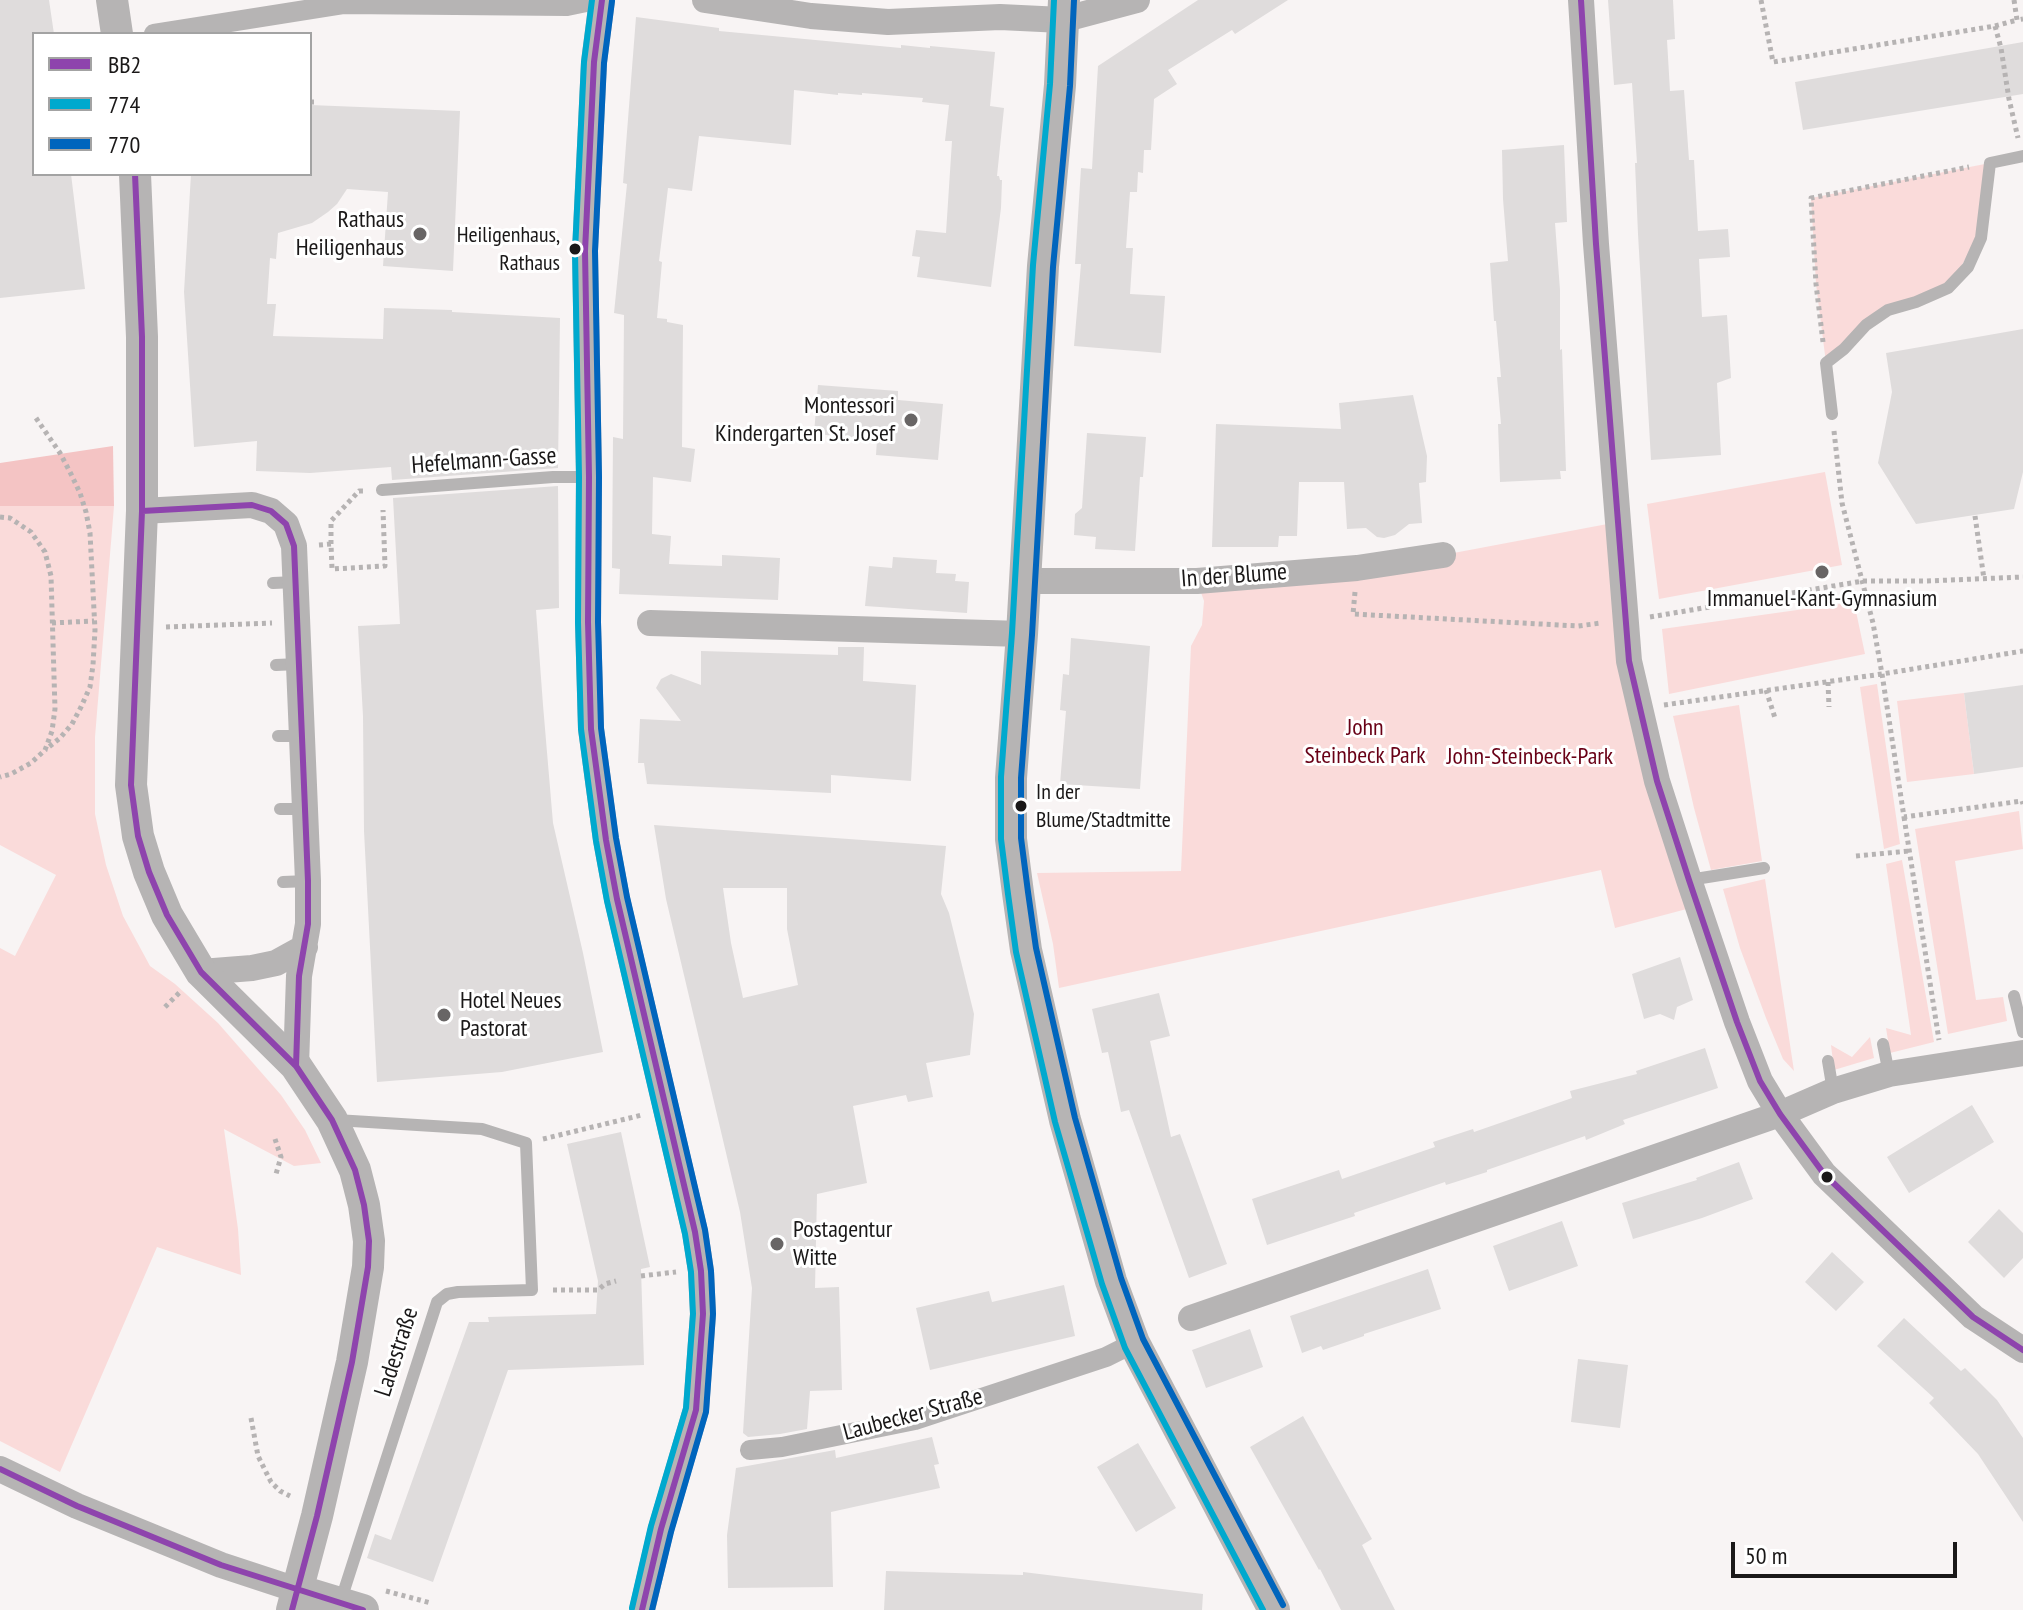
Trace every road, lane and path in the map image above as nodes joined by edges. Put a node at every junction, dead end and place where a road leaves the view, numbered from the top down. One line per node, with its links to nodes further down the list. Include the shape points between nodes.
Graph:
1 (112, 0): 12 (street)
2 (599, 0): 8 (street, via 567,6); 24 (street, via 585,251)
3 (705, 0): 9 (street, via 888,22)
4 (1137, 0): 9 (street)
5 (1581, 0): 38 (street)
6 (1761, 0): 11 (path, via 1773,62)
7 (2014, 0): 10 (path)
8 (343, 2): 13 (street)
9 (1063, 10): 35 (street)
10 (2020, 19): 11 (path)
11 (1995, 26): 16 (path)
12 (117, 32)
13 (166, 32)
14 (312, 102): 15 (path)
15 (318, 102)
16 (2016, 129)
17 (2023, 156): 18 (lane)
18 (1990, 163): 20 (lane, via 1981,238 1968,267 1948,288 1879,316); 20 (path, via 1811,198)
19 (135, 176): 26 (street)
20 (1826, 363): 21 (lane)
21 (1832, 414)
22 (36, 418): 37 (path, via 80,493 90,533)
23 (1836, 452): 36 (path, via 1842,503)
24 (589, 477): 25 (lane, Hefelmann-Gasse); 70 (street, via 589,675 596,772 617,899)
25 (382, 490): 29 (path, via 359,491 331,521); 29 (path, via 385,566 332,569)
26 (142, 511): 30 (street, via 252,505 271,511 286,524); 60 (street, via 131,763 134,812 161,901)
27 (1975, 516): 34 (path)
28 (0, 517): 40 (path, via 31,532 45,552)
29 (331, 544): 30 (path)
30 (294, 546): 39 (street, via 284,582)
31 (1443, 555): 32 (street, In der Blume)
32 (1357, 568): 35 (street, In der Blume, via 1197,581); 38 (path, via 1353,614 1578,626)
33 (2023, 577): 34 (path)
34 (1984, 579): 36 (path)
35 (1024, 581): 43 (street)
36 (1863, 581): 38 (path); 45 (path)
37 (94, 621): 40 (path); 51 (path, via 90,687 72,724)
38 (1626, 621): 49 (street)
39 (297, 622): 42 (path); 59 (street, via 287,664 295,882 308,924)
40 (51, 623): 51 (path, via 55,709)
41 (650, 623): 43 (street)
42 (160, 627)
43 (1022, 634): 79 (street, via 1011,839 1026,950 1065,1120)
44 (2023, 651): 45 (path)
45 (1882, 674): 46 (path); 54 (path)
46 (1828, 682): 47 (path); 48 (path)
47 (1766, 690): 49 (path); 50 (path)
48 (1829, 707)
49 (1641, 708): 58 (street, via 1657,781)
50 (1775, 718)
51 (45, 750): 52 (path)
52 (0, 777)
53 (2023, 802): 54 (path)
54 (1904, 817): 55 (path)
55 (1909, 851): 56 (path); 66 (path)
56 (1856, 856)
57 (1764, 868): 58 (lane)
58 (1689, 880): 71 (street, via 1742,1037)
59 (305, 947): 60 (street, via 276,963); 67 (street)
60 (201, 972): 67 (street)
61 (2014, 996): 62 (lane)
62 (2023, 1032)
63 (1883, 1044): 68 (lane)
64 (2023, 1053): 66 (street)
65 (1828, 1061): 69 (lane)
66 (1943, 1064): 68 (street)
67 (296, 1066): 72 (street)
68 (1889, 1074): 69 (street)
69 (1833, 1091): 71 (street)
70 (666, 1110): 74 (path); 87 (street, via 695,1232 703,1314 696,1410)
71 (1780, 1114): 78 (street); 80 (street, via 1824,1174 1973,1317)
72 (332, 1120): 74 (lane, via 482,1129); 84 (street, via 355,1170 369,1241 352,1362)
73 (275, 1139): 75 (path, via 281,1157)
74 (526, 1143): 77 (lane)
75 (276, 1174)
76 (616, 1281): 77 (path, via 598,1290)
77 (532, 1290): 86 (lane, Ladestraße, via 458,1292 437,1302)
78 (1191, 1318)
79 (1134, 1343): 82 (street, Laubecker Straße, via 915,1420); 88 (street)
80 (2023, 1350)
81 (251, 1418): 84 (path, via 258,1456 271,1482 294,1498 290,1508)
82 (750, 1450)
83 (0, 1469): 85 (street)
84 (317, 1516): 85 (street)
85 (294, 1600): 86 (street)
86 (352, 1606)
87 (642, 1610)
88 (1274, 1610)

